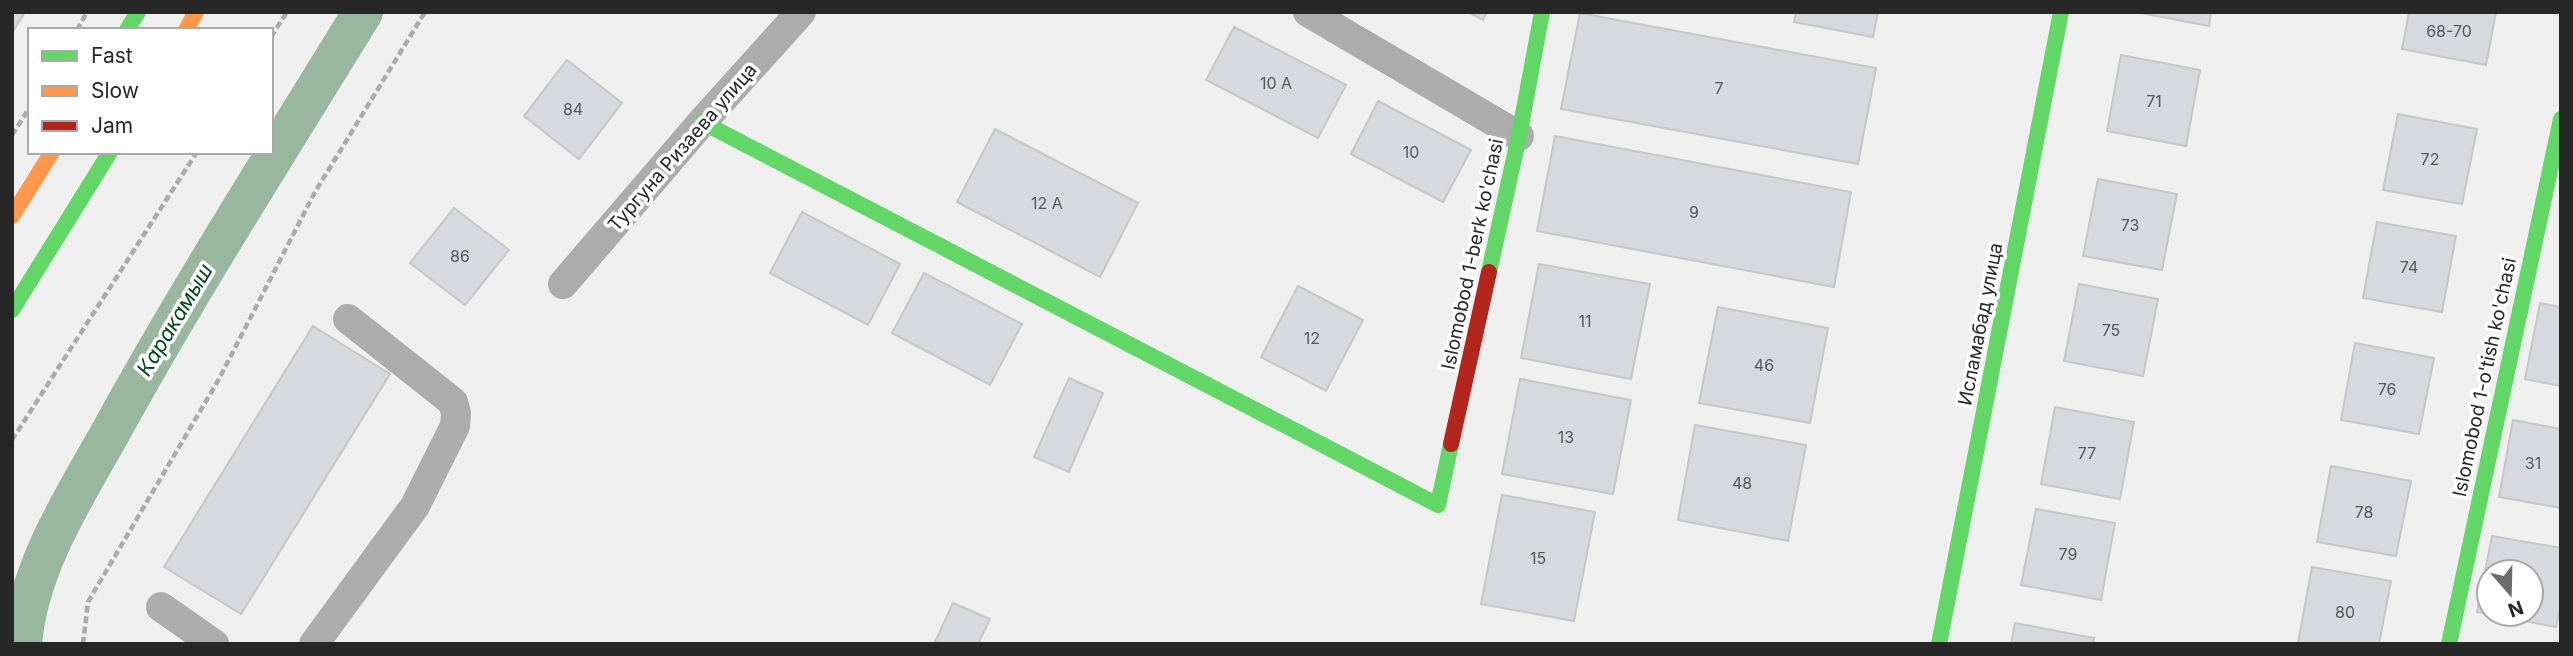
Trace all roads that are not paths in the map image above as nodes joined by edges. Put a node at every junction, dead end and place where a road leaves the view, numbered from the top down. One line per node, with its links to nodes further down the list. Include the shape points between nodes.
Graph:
1 (138, 12): 7 (street)
2 (196, 12): 8 (street)
3 (801, 12): 10 (street, Тургуна Ризаева улица)
4 (1308, 12): 11 (street)
5 (1542, 12): 11 (street, Islomobod 1-berk ko'chasi)
6 (2061, 12): 21 (street, Исламабад улица)
7 (128, 28)
8 (187, 28)
9 (2561, 119): 22 (street, Islomobod 1-o'tish ko'chasi)
10 (702, 122): 11 (street, Islomobod 1-berk ko'chasi, via 1438,505); 15 (street, Тургуна Ризаева улица)
11 (1519, 135)
12 (51, 154): 14 (street)
13 (109, 154): 16 (street)
14 (12, 216)
15 (563, 284)
16 (12, 310)
17 (348, 319): 20 (street, via 453,402 455,426 415,506)
18 (161, 607): 19 (street)
19 (214, 644)
20 (314, 644)
21 (1939, 644)
22 (2449, 644)

